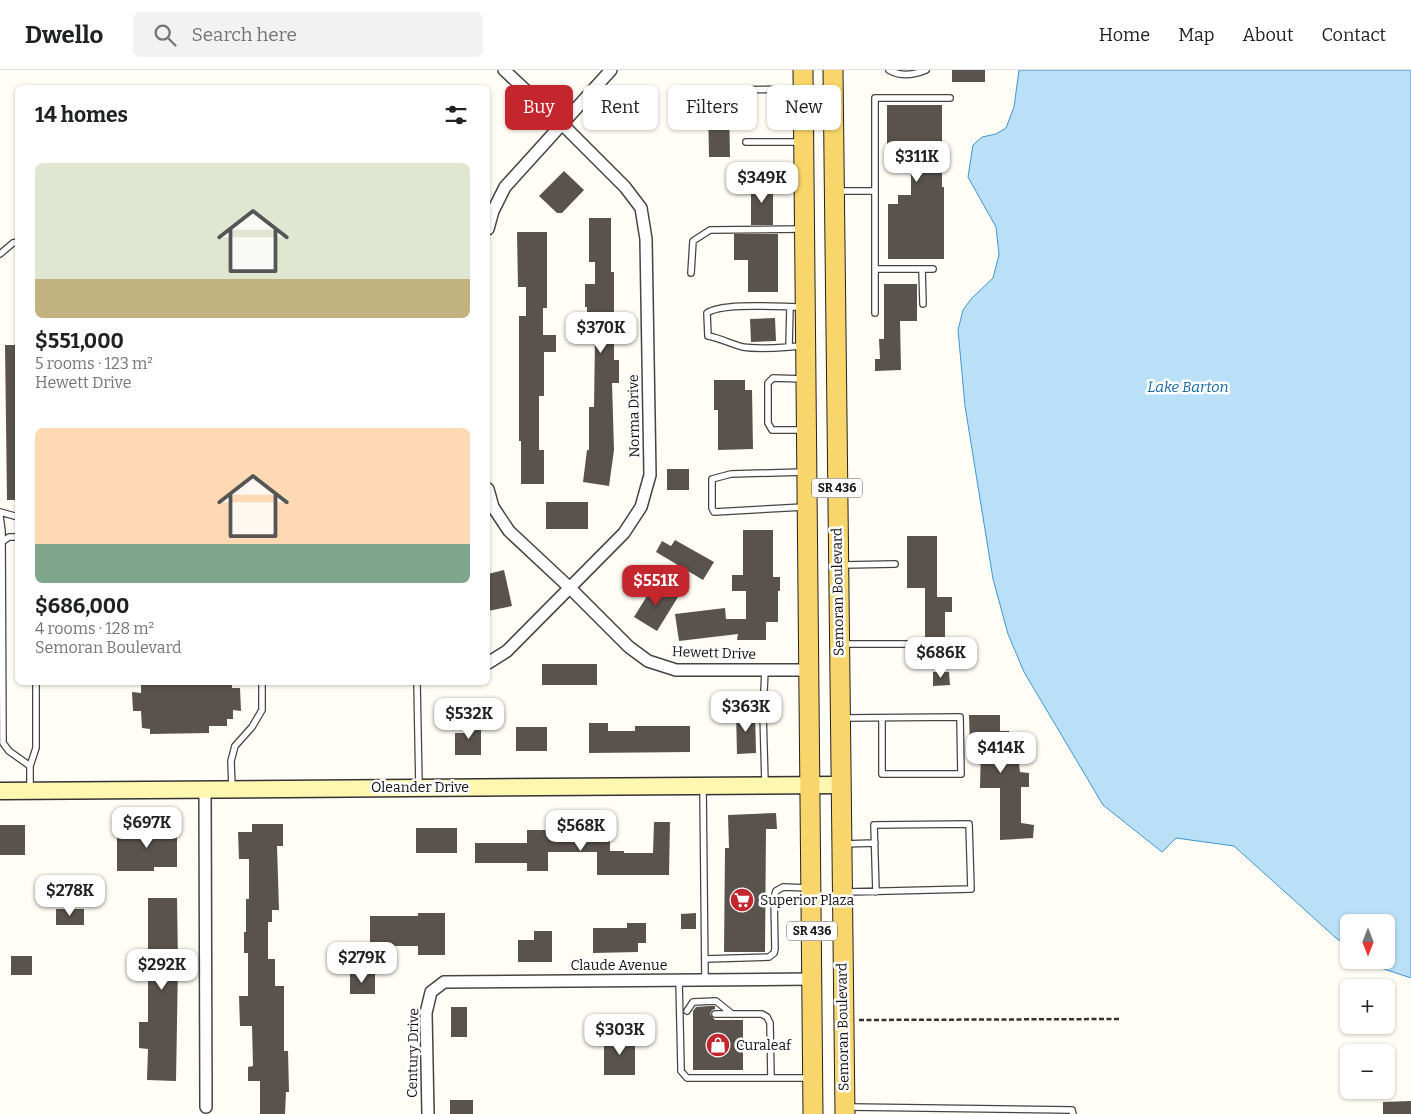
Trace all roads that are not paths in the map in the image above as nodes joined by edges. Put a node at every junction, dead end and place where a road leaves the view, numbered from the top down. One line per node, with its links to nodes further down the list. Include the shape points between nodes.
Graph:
1 (504, 70): 7 (street, Norma Drive)
2 (611, 70): 10 (street)
3 (803, 70): 8 (main road, SR 436)
4 (890, 70): 5 (lane, via 910,74)
5 (926, 70)
6 (832, 73): 16 (main road, Semoran Boulevard / SR 436)
7 (520, 85)
8 (803, 85)
9 (950, 98): 17 (lane, via 875,98)
10 (573, 114)
11 (558, 130): 18 (street, via 505,187)
12 (568, 130): 41 (street, Norma Drive, via 626,187 641,208 646,239 650,436 650,475 641,507 624,533)
13 (803, 130): 15 (main road, SR 436)
14 (746, 142): 15 (lane)
15 (803, 142): 19 (main road, SR 436)
16 (834, 191): 17 (lane); 40 (main road, Semoran Boulevard / SR 436)
17 (875, 191): 22 (lane)
18 (490, 222)
19 (804, 228): 25 (lane, via 710,230 693,241); 27 (main road, SR 436)
20 (15, 242): 21 (lane)
21 (0, 254)
22 (875, 269): 23 (lane); 28 (lane)
23 (922, 269): 24 (lane); 26 (lane)
24 (933, 269)
25 (691, 273)
26 (923, 304)
27 (797, 307): 29 (main road, SR 436); 29 (lane, via 749,306 712,310 707,314 708,336 753,348)
28 (876, 313)
29 (797, 346): 30 (main road, SR 436)
30 (806, 379): 31 (main road, SR 436); 31 (lane, via 773,378 768,383 768,423 772,430)
31 (806, 430): 32 (main road, SR 436)
32 (807, 472): 34 (main road, SR 436); 34 (lane, via 731,474 712,479 712,508 714,512)
33 (490, 496): 41 (street, Hewett Drive, via 493,507 509,531)
34 (807, 506): 46 (main road, SR 436)
35 (0, 514): 36 (lane); 38 (lane)
36 (15, 516)
37 (15, 537): 38 (lane)
38 (2, 542): 52 (lane, via 3,744)
39 (895, 564): 40 (lane)
40 (838, 565): 42 (main road, Semoran Boulevard / SR 436)
41 (570, 588): 44 (street, Norma Drive, via 507,651); 45 (street, Hewett Drive, via 629,647 648,661 676,670)
42 (839, 644): 43 (lane); 50 (main road, Semoran Boulevard / SR 436)
43 (970, 644)
44 (490, 661)
45 (765, 670): 46 (street, Hewett Drive); 54 (lane)
46 (809, 670): 55 (main road, SR 436)
47 (36, 685): 52 (lane, via 36,748)
48 (262, 685): 59 (lane, via 262,710 235,746 231,761)
49 (418, 685): 57 (lane)
50 (840, 718): 51 (lane); 56 (main road, Semoran Boulevard / SR 436)
51 (882, 719): 51 (lane, via 960,718 961,774 882,774)
52 (30, 766): 61 (lane)
53 (702, 785): 54 (street, Oleander Drive); 57 (street, Oleander Drive); 67 (lane)
54 (765, 785): 55 (street, Oleander Drive)
55 (810, 785): 56 (street, Oleander Drive); 64 (main road, SR 436)
56 (840, 785): 63 (main road, Semoran Boulevard / SR 436)
57 (419, 786): 59 (street, Oleander Drive)
58 (205, 789): 59 (street, Oleander Drive); 61 (street, Oleander Drive); 77 (street)
59 (232, 789)
60 (0, 790): 61 (street, Oleander Drive)
61 (30, 790)
62 (875, 843): 63 (lane); 66 (lane); 66 (lane, via 874,825 969,824 971,889)
63 (841, 844): 65 (main road, Semoran Boulevard / SR 436)
64 (811, 888): 67 (lane, via 783,887 776,891 776,949 769,957); 68 (main road, SR 436)
65 (841, 892): 66 (lane); 78 (main road, Semoran Boulevard / SR 436)
66 (876, 892)
67 (705, 958): 70 (lane)
68 (812, 979): 70 (street, Claude Avenue); 76 (main road, SR 436)
69 (679, 980): 70 (street, Claude Avenue); 71 (street, Claude Avenue, via 444,982); 72 (lane)
70 (705, 980)
71 (430, 992): 79 (street, Century Drive, via 426,1013)
72 (686, 1012): 74 (lane, via 693,1002 716,1001); 75 (lane, via 681,1071 687,1078)
73 (715, 1014): 74 (lane)
74 (732, 1014): 75 (lane, via 762,1014 767,1017 770,1023)
75 (771, 1078): 76 (lane)
76 (813, 1078): 80 (main road, SR 436)
77 (206, 1107)
78 (845, 1110): 81 (lane, via 1072,1110)
79 (428, 1114)
80 (813, 1114)
81 (1073, 1114)

